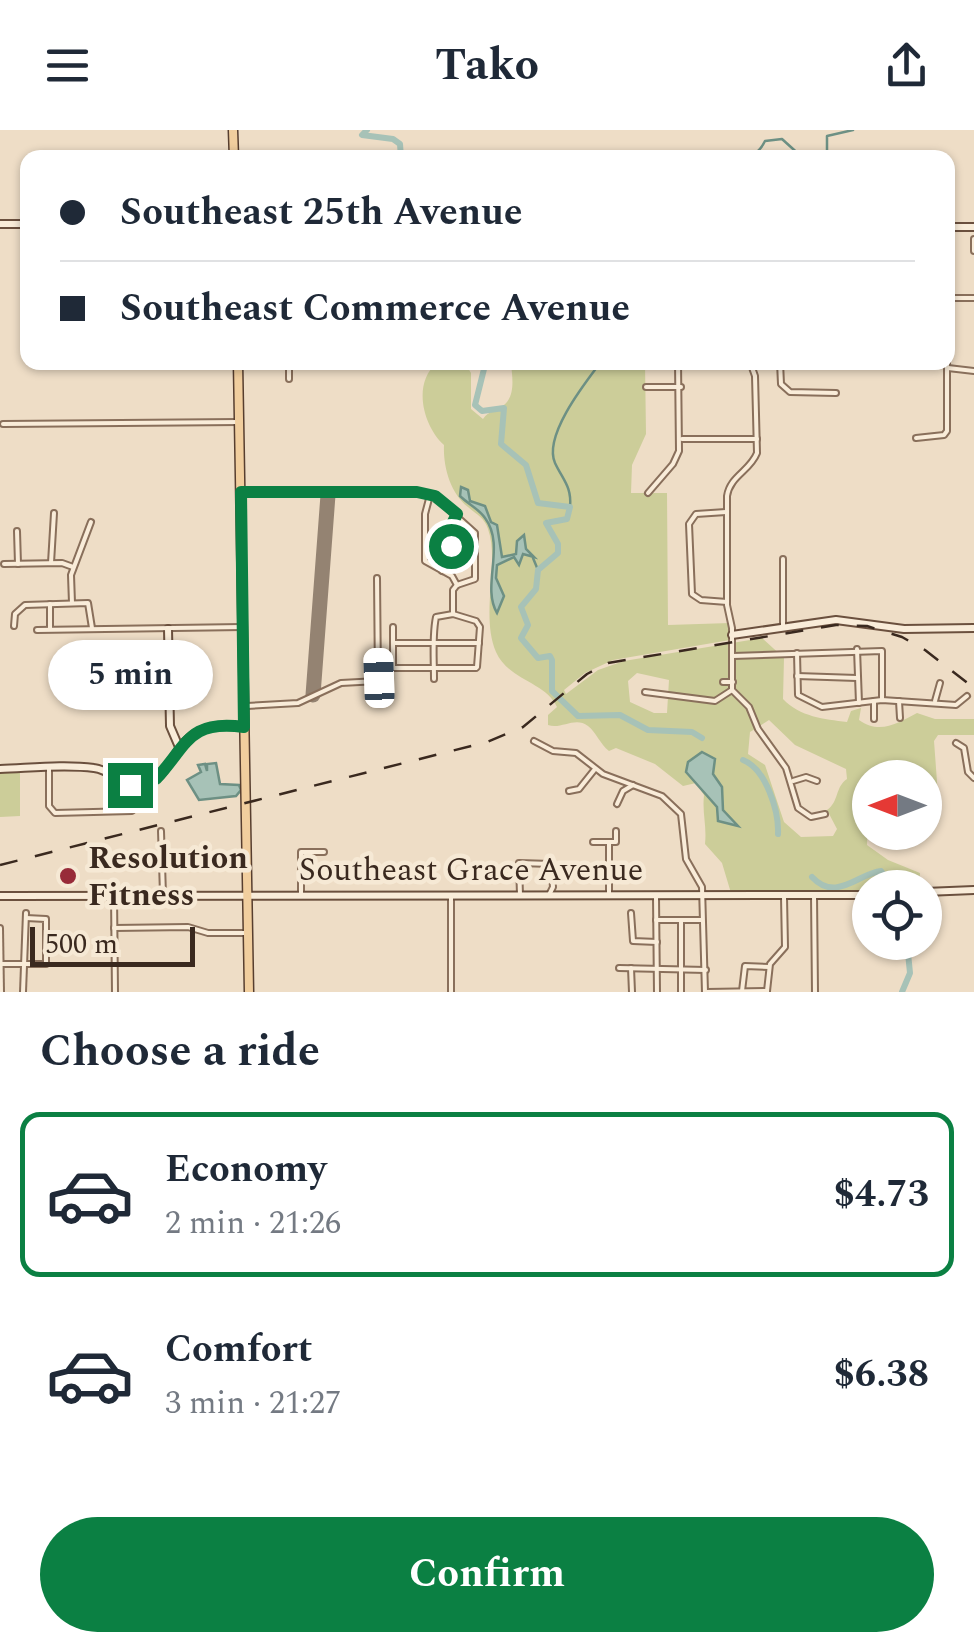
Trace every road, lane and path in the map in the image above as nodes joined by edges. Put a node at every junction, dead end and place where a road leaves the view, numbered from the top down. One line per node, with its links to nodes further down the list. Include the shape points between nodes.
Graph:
1 (974, 239): 2 (street)
2 (974, 250)
3 (238, 370): 13 (main road)
4 (290, 370): 9 (street)
5 (679, 370): 11 (street)
6 (753, 370): 17 (street)
7 (780, 370): 12 (street, via 781,384 790,392)
8 (947, 370): 15 (street, via 946,434)
9 (289, 379)
10 (646, 387): 11 (street)
11 (680, 387): 16 (street)
12 (836, 393)
13 (240, 422): 14 (street); 18 (main road)
14 (3, 424)
15 (916, 438)
16 (680, 439): 17 (street); 19 (street, via 675,461)
17 (757, 440): 21 (street, via 755,458 729,486)
18 (241, 492): 20 (street); 42 (main road)
19 (648, 493)
20 (430, 495): 23 (street); 27 (street)
21 (728, 512): 36 (street); 36 (street, via 696,514 689,524 692,594)
22 (54, 513): 29 (street)
23 (457, 514): 33 (street); 35 (street, via 474,532 474,582)
24 (90, 522): 32 (street)
25 (18, 531): 31 (street)
26 (413, 538): 27 (street)
27 (425, 538): 33 (street, via 426,562)
28 (783, 559): 44 (street)
29 (51, 563): 31 (street); 32 (street)
30 (4, 564): 31 (street)
31 (18, 564)
32 (74, 567): 38 (street)
33 (442, 571): 35 (street)
34 (377, 578): 77 (street, via 378,681 341,684 298,703)
35 (457, 585): 39 (street)
36 (727, 602): 49 (street)
37 (50, 604): 38 (street); 40 (street, via 26,604); 47 (street)
38 (72, 604): 43 (street, via 90,604)
39 (453, 614): 51 (street, via 436,617); 52 (street, via 478,623)
40 (14, 626)
41 (393, 626): 50 (street)
42 (244, 627): 48 (street); 77 (main road)
43 (92, 628): 47 (street); 48 (street)
44 (783, 628): 45 (street, via 853,620 904,629); 49 (street)
45 (974, 628)
46 (37, 630): 47 (street)
47 (50, 630)
48 (168, 630): 54 (street)
49 (732, 636): 56 (street)
50 (393, 644): 51 (street); 58 (street)
51 (434, 644): 52 (street); 59 (street)
52 (480, 644): 59 (street, via 478,666)
53 (857, 649): 55 (street); 61 (street); 72 (street, via 884,652)
54 (168, 650): 67 (street); 67 (street, via 146,652 141,674 143,687)
55 (796, 653): 56 (street); 60 (street)
56 (733, 656): 64 (street)
57 (382, 668): 58 (street)
58 (394, 668): 59 (street)
59 (434, 668): 62 (street)
60 (797, 676): 61 (street); 76 (street, via 800,698 822,707)
61 (856, 678): 76 (street)
62 (434, 679)
63 (723, 682): 64 (street)
64 (733, 682): 68 (street)
65 (940, 683): 75 (street)
66 (702, 687): 71 (street)
67 (169, 689): 83 (street, via 171,732)
68 (732, 690): 71 (street, via 718,700); 89 (street, via 749,706)
69 (645, 692): 71 (street)
70 (967, 696): 75 (street, via 956,706)
71 (700, 698)
72 (882, 700): 73 (street); 74 (street)
73 (874, 701): 76 (street); 79 (street)
74 (900, 701): 75 (street); 78 (street)
75 (935, 701)
76 (859, 703)
77 (244, 706): 80 (main road)
78 (900, 718)
79 (874, 719)
80 (244, 727): 83 (street, via 207,728); 103 (main road)
81 (534, 741): 86 (street, via 576,753)
82 (956, 743): 87 (street)
83 (179, 747): 91 (street, via 160,776)
84 (49, 768): 85 (street); 91 (street, via 100,769); 91 (street, via 52,811 136,809)
85 (0, 769)
86 (595, 769): 90 (street); 92 (street, via 580,789)
87 (974, 778)
88 (817, 780): 89 (street)
89 (792, 782): 94 (street, via 801,812 810,818)
90 (633, 785): 93 (street); 110 (street, via 662,796 682,814 686,859)
91 (138, 786)
92 (569, 790)
93 (617, 804)
94 (825, 814)
95 (617, 821): 98 (street, via 616,842)
96 (161, 831): 104 (street)
97 (593, 842): 98 (street)
98 (608, 842): 108 (street)
99 (324, 852): 105 (street, via 301,852)
100 (974, 890): 102 (street)
101 (551, 891): 107 (street, Southeast Grace Avenue); 107 (street, via 551,864 519,863); 108 (street, Southeast Grace Avenue)
102 (942, 891)
103 (248, 894): 104 (street, Southeast Grace Avenue); 105 (street, Southeast Grace Avenue); 122 (main road)
104 (163, 895): 115 (street, Southeast Grace Avenue)
105 (301, 895): 106 (street, Southeast Grace Avenue)
106 (451, 895): 107 (street, Southeast Grace Avenue); 137 (street)
107 (520, 895)
108 (608, 895): 109 (street, Southeast Grace Avenue)
109 (656, 895): 110 (street, Southeast Grace Avenue); 117 (street)
110 (702, 895): 111 (street, Southeast Grace Avenue); 119 (street)
111 (784, 895): 112 (street, Southeast Grace Avenue); 126 (street, via 784,943)
112 (814, 895): 113 (street, Southeast Grace Avenue); 143 (street)
113 (852, 895)
114 (0, 896): 115 (street, Southeast Grace Avenue)
115 (114, 896): 121 (street)
116 (631, 913): 123 (street, via 633,941)
117 (656, 920): 118 (street); 123 (street)
118 (680, 920): 119 (street); 130 (street)
119 (704, 920): 131 (street)
120 (0, 928): 124 (street)
121 (114, 928): 122 (street); 135 (street)
122 (248, 933): 136 (main road)
123 (656, 942): 129 (street)
124 (0, 964): 125 (street); 133 (street)
125 (23, 964): 125 (street, via 26,916 46,919 46,964); 134 (street)
126 (768, 967): 141 (street, via 744,968); 142 (street)
127 (619, 968): 128 (street)
128 (631, 968): 129 (street); 138 (street)
129 (657, 970): 130 (street); 139 (street)
130 (681, 970): 131 (street); 140 (street)
131 (706, 970): 132 (street)
132 (706, 991): 141 (street)
133 (0, 992)
134 (23, 992)
135 (116, 992)
136 (249, 992)
137 (451, 992)
138 (632, 992)
139 (657, 992)
140 (681, 992)
141 (742, 992): 142 (street)
142 (767, 992)
143 (815, 992)

